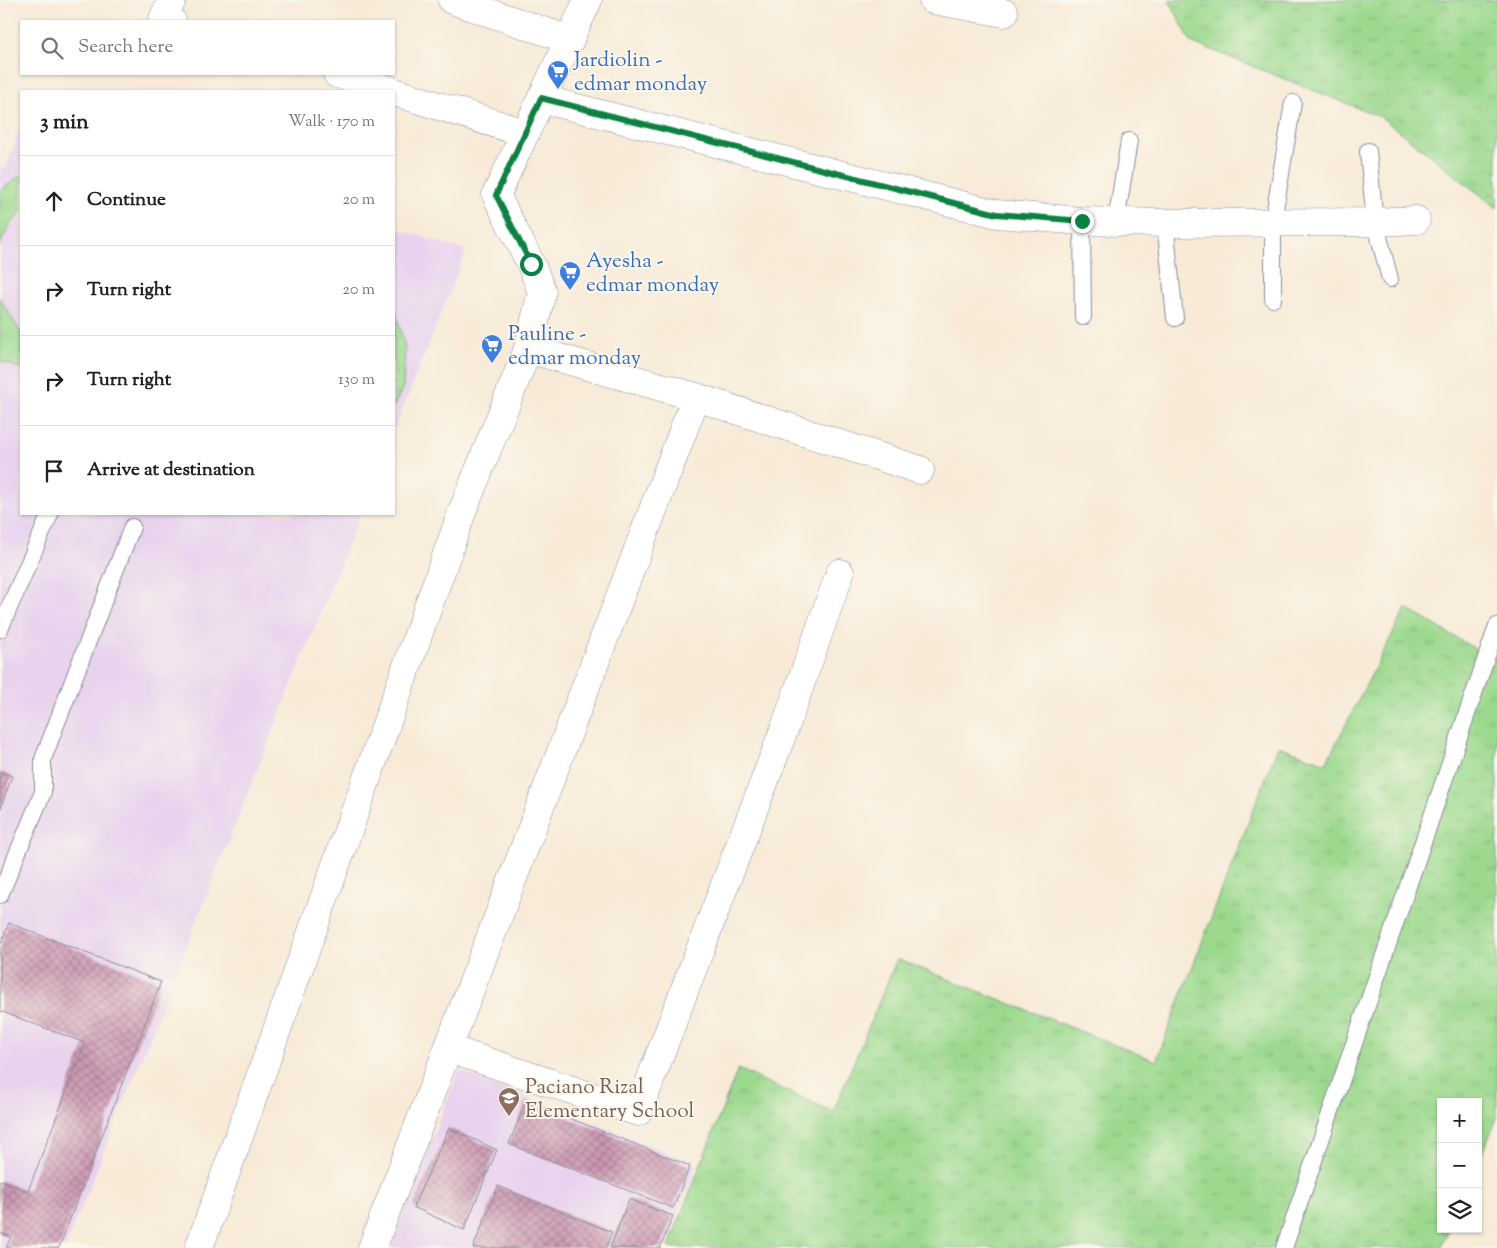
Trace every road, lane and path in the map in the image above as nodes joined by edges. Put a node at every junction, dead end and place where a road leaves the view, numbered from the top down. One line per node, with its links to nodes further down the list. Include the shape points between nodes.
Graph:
1 (172, 0): 6 (street, via 164,18)
2 (452, 0): 7 (street)
3 (588, 0): 7 (street)
4 (933, 0): 5 (street)
5 (1004, 13)
6 (169, 20)
7 (570, 40): 11 (street)
8 (340, 75): 9 (street)
9 (387, 90)
10 (395, 93): 13 (street)
11 (541, 98): 13 (street); 17 (street, via 997,214)
12 (1293, 103): 18 (lane)
13 (525, 133): 26 (street, via 496,195 542,292)
14 (1129, 141): 19 (lane)
15 (1368, 151): 20 (lane)
16 (1416, 220): 20 (street)
17 (1082, 221): 19 (street); 24 (lane)
18 (1273, 221): 20 (street); 21 (street); 23 (lane)
19 (1116, 222): 21 (street)
20 (1375, 222): 22 (lane)
21 (1165, 223): 25 (lane)
22 (1390, 280)
23 (1273, 299)
24 (1083, 317)
25 (1176, 318)
26 (528, 349): 27 (street); 36 (street, via 462,512)
27 (696, 398): 28 (street); 35 (street)
28 (920, 470)
29 (50, 515): 33 (lane)
30 (132, 527): 34 (lane, via 43,758 43,792)
31 (840, 573): 35 (street, via 784,730 638,1112)
32 (1497, 626): 38 (lane)
33 (0, 629)
34 (0, 895)
35 (449, 1048): 37 (street)
36 (200, 1248)
37 (372, 1248)
38 (1284, 1248)

